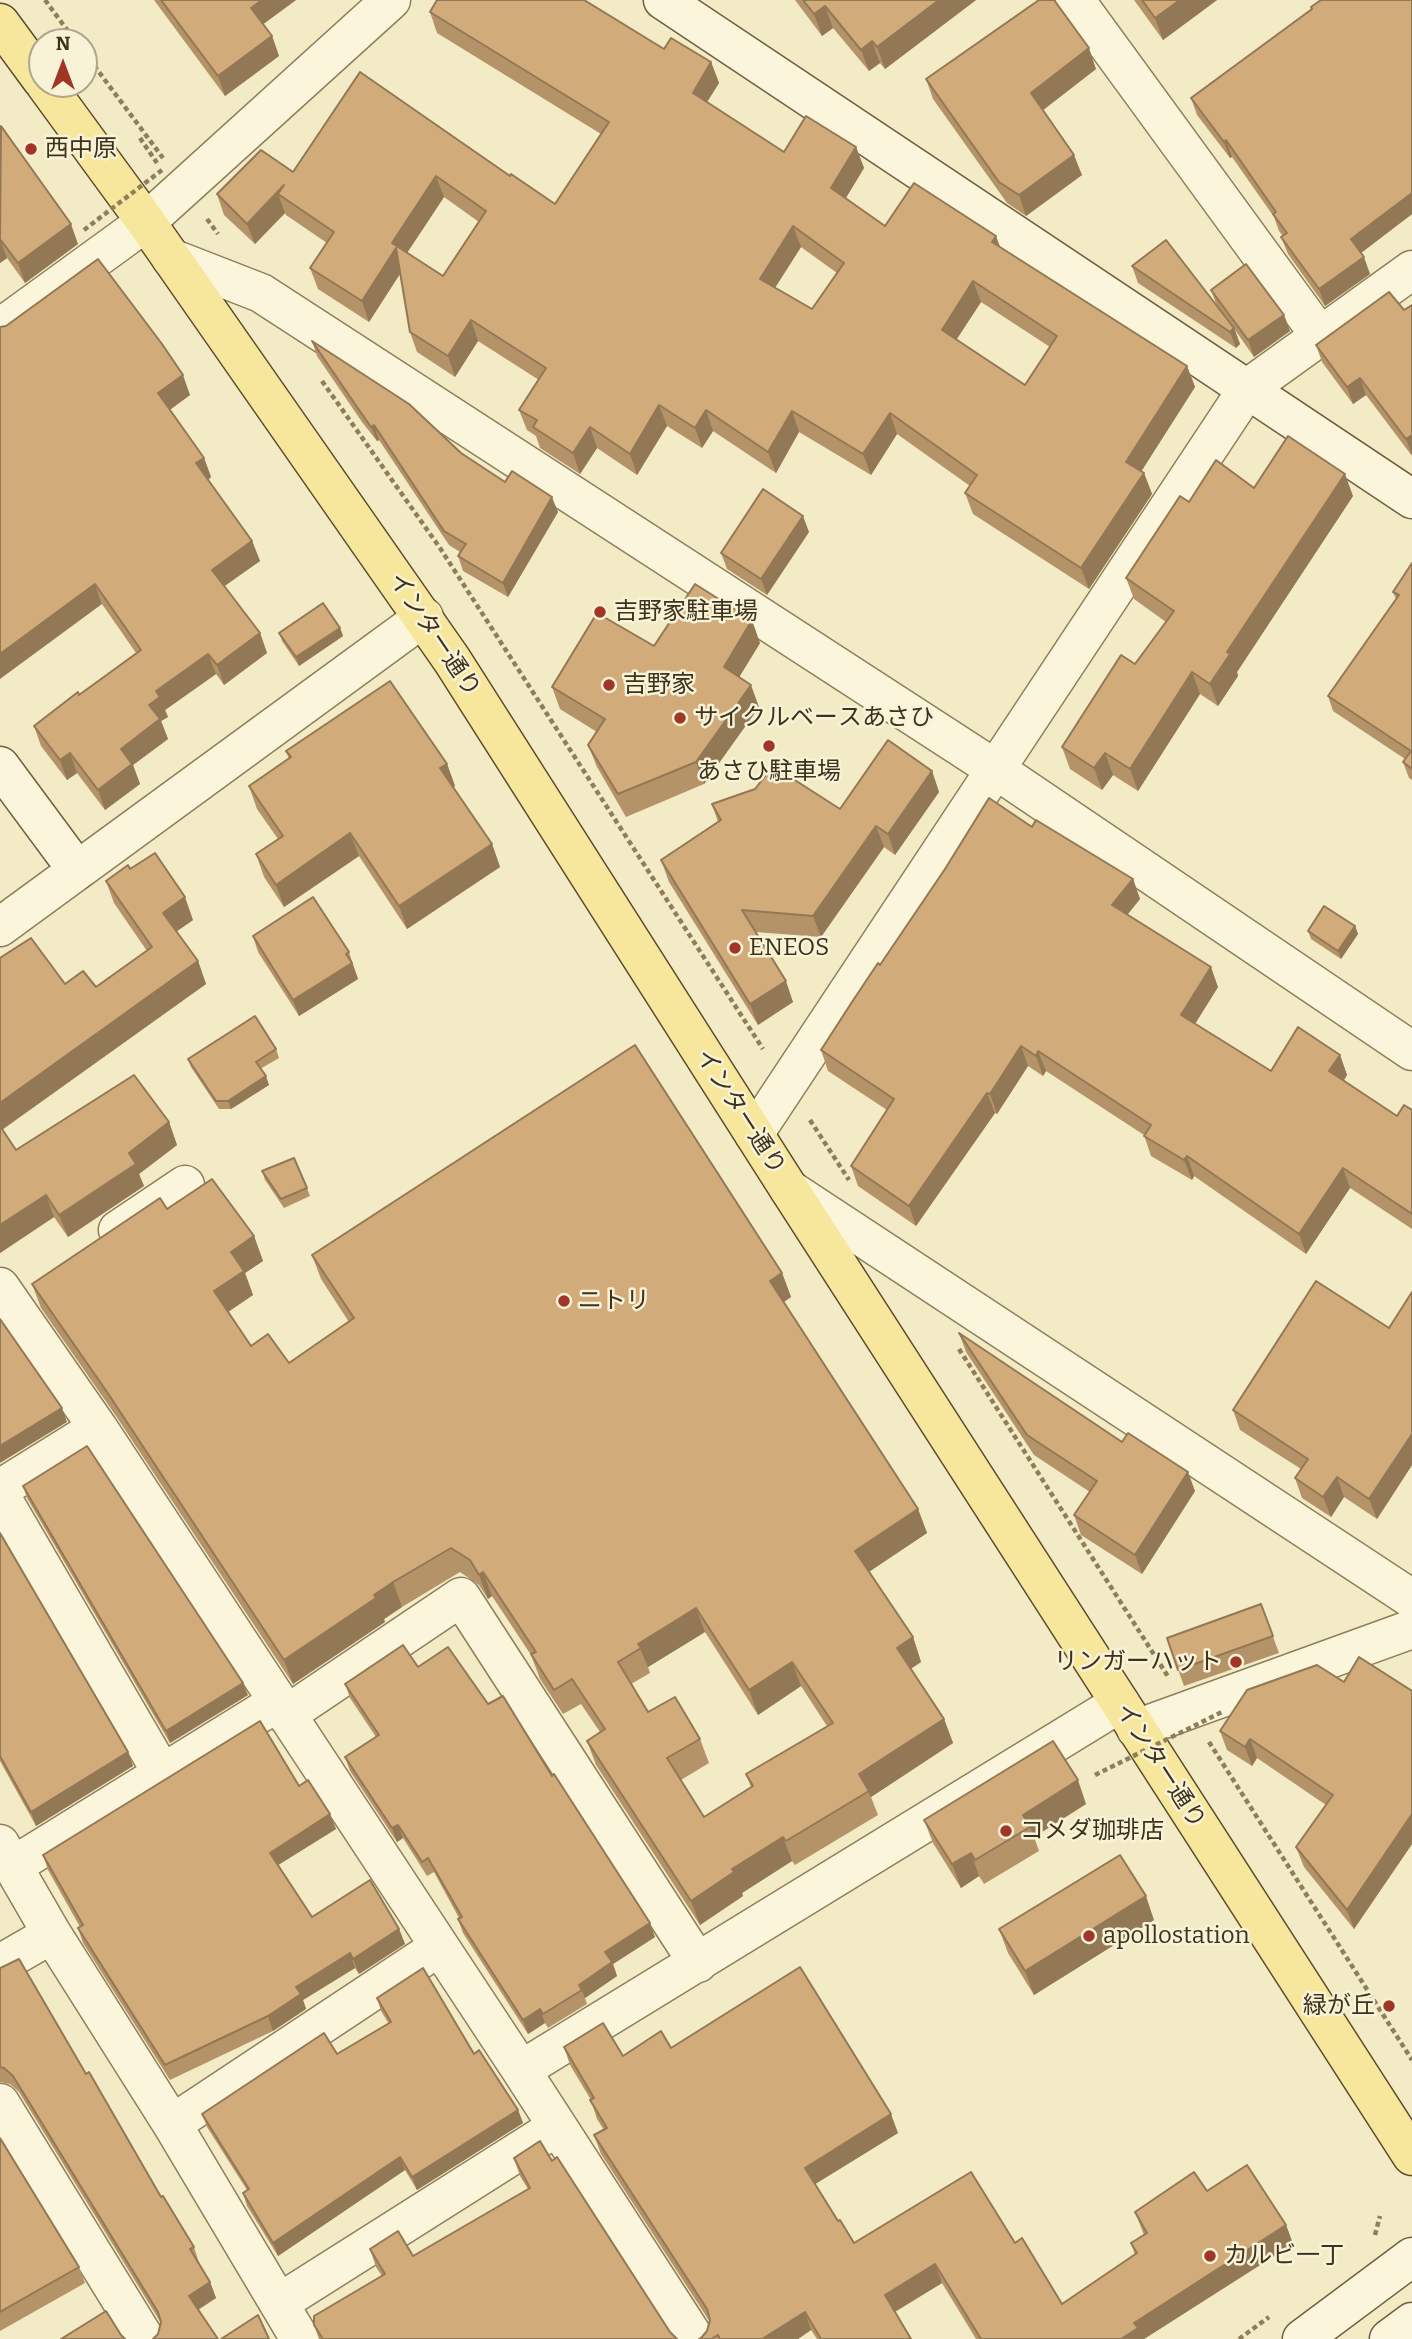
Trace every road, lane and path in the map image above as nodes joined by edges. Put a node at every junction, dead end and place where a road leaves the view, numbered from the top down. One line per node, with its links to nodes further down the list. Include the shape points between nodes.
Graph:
1 (45, 0): 6 (path)
2 (391, 0): 11 (street)
3 (663, 0): 20 (street)
4 (1075, 0): 18 (street)
5 (0, 23): 7 (main road, インター通り)
6 (66, 28)
7 (28, 61)
8 (98, 71): 11 (path)
9 (55, 98): 12 (main road, インター通り)
10 (139, 138): 13 (path, bridge, via 162,170)
11 (184, 187): 12 (street); 14 (path)
12 (146, 222): 15 (main road, インター通り); 17 (street)
13 (84, 230)
14 (222, 240)
15 (171, 258): 22 (main road, インター通り); 24 (street, via 261,293)
16 (1412, 270): 18 (street)
17 (0, 328)
18 (1321, 337): 20 (street)
19 (315, 371): 28 (path, via 440,548)
20 (1248, 388): 21 (street); 24 (street)
21 (1412, 499)
22 (424, 617): 25 (street); 29 (main road, インター通り)
23 (0, 766): 25 (street)
24 (995, 769): 27 (street); 28 (street)
25 (78, 870): 26 (street)
26 (0, 927)
27 (1412, 1051)
28 (787, 1085): 29 (street); 31 (path)
29 (754, 1134): 32 (main road, インター通り)
30 (185, 1185): 33 (street)
31 (853, 1186)
32 (789, 1189): 40 (street); 44 (main road, インター通り)
33 (86, 1251)
34 (43, 1280): 35 (street)
35 (3, 1299): 37 (street)
36 (958, 1347): 43 (path)
37 (98, 1428): 38 (street); 42 (street)
38 (0, 1489)
39 (0, 1495): 45 (street)
40 (1412, 1599)
41 (1412, 1629): 43 (street)
42 (281, 1709): 45 (street); 49 (street); 50 (street, via 461,1597)
43 (1206, 1710): 44 (street); 46 (path, bridge); 52 (path)
44 (1128, 1716): 50 (street); 57 (main road, インター通り)
45 (162, 1773): 47 (street)
46 (1095, 1774)
47 (6, 1855): 48 (street)
48 (52, 1934): 51 (street); 55 (street)
49 (439, 1947): 53 (street); 55 (street)
50 (698, 1963): 53 (street)
51 (0, 1964)
52 (1412, 2060)
53 (521, 2070): 56 (street)
54 (0, 2103): 61 (street)
55 (172, 2124): 59 (street)
56 (557, 2127): 59 (street); 63 (street)
57 (1412, 2156)
58 (1412, 2257): 64 (street)
59 (279, 2303): 62 (street)
60 (1412, 2322): 65 (street)
61 (145, 2339)
62 (300, 2339)
63 (695, 2339)
64 (1302, 2339)
65 (1389, 2339)

